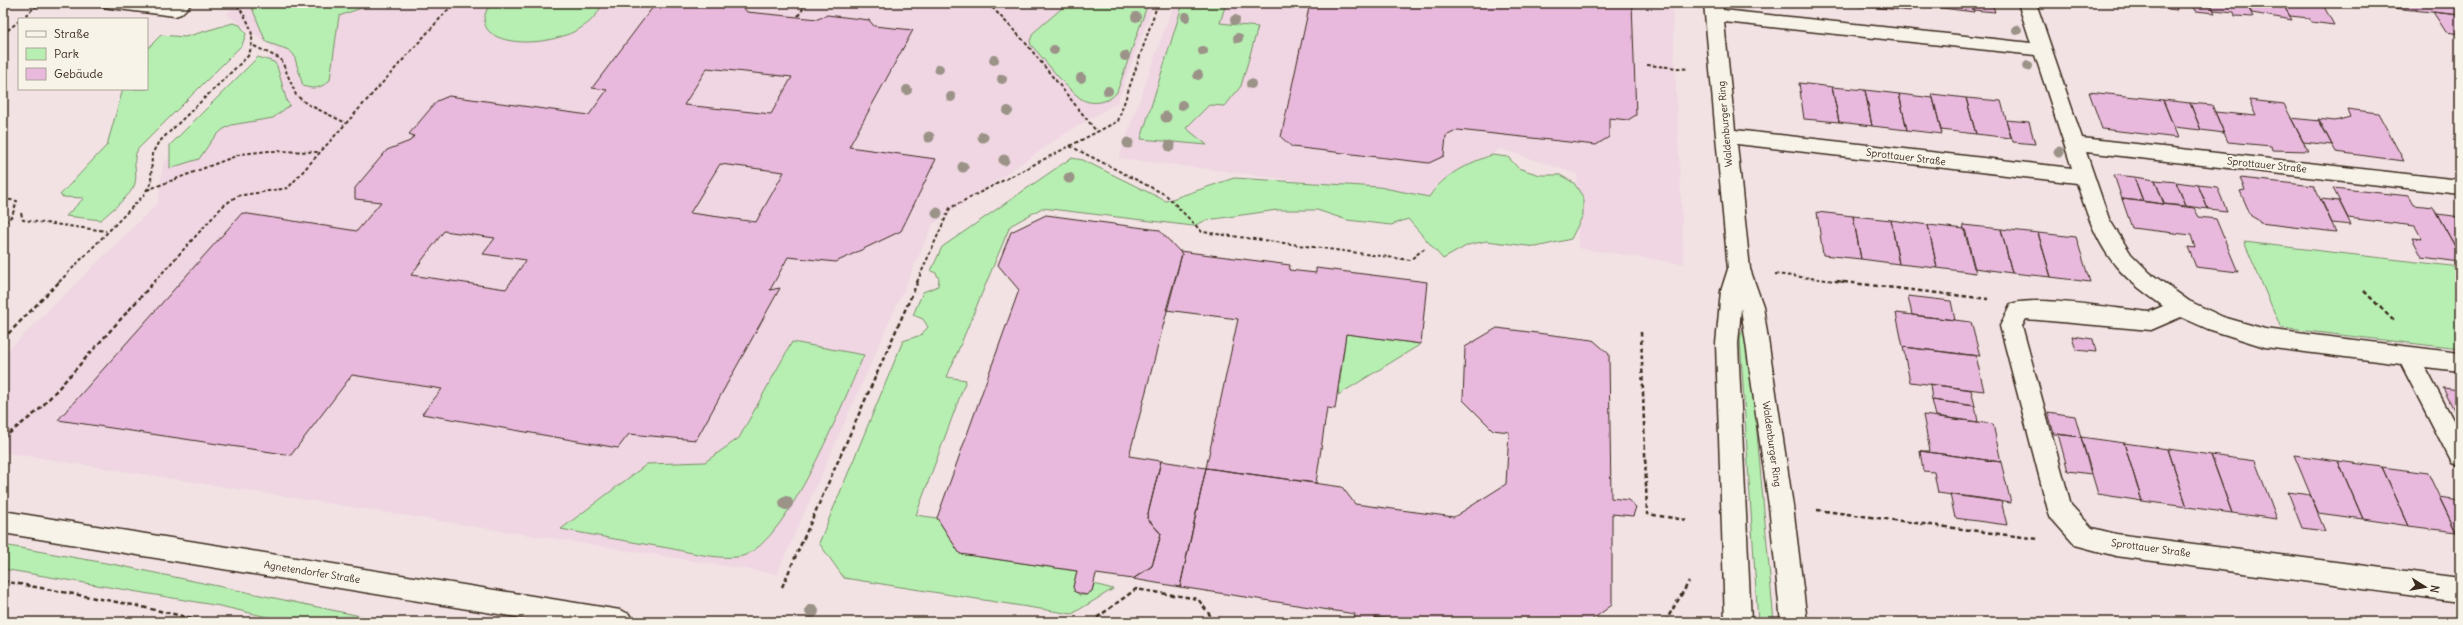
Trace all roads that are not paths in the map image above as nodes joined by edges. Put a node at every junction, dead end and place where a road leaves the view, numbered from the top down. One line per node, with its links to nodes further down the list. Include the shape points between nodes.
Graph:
1 (110, 3): 2 (street, via 174,10)
2 (183, 3)
3 (2027, 3): 5 (street)
4 (1714, 9): 5 (street); 6 (street, Waldenburger Ring)
5 (2042, 50): 7 (street)
6 (1726, 136): 8 (street, Sprottauer Straße); 10 (street, Waldenburger Ring)
7 (2074, 144): 8 (street); 9 (street, Sprottauer Straße)
8 (2086, 177): 11 (street, via 2100,220 2124,260 2142,279)
9 (2460, 187)
10 (1739, 269): 18 (street, Waldenburger Ring, via 1732,291 1727,344); 19 (street, Waldenburger Ring, via 1752,306 1781,506)
11 (2181, 307): 12 (street, via 2216,323 2265,338); 16 (street, Sprottauer Straße, via 2150,321 2019,310 2011,326 2060,510 2084,537 2116,544)
12 (2408, 356): 13 (street); 14 (street)
13 (2460, 362)
14 (2460, 456)
15 (3, 522): 17 (street, Agnetendorfer Straße)
16 (2460, 590)
17 (620, 622)
18 (1738, 622)
19 (1794, 622)

